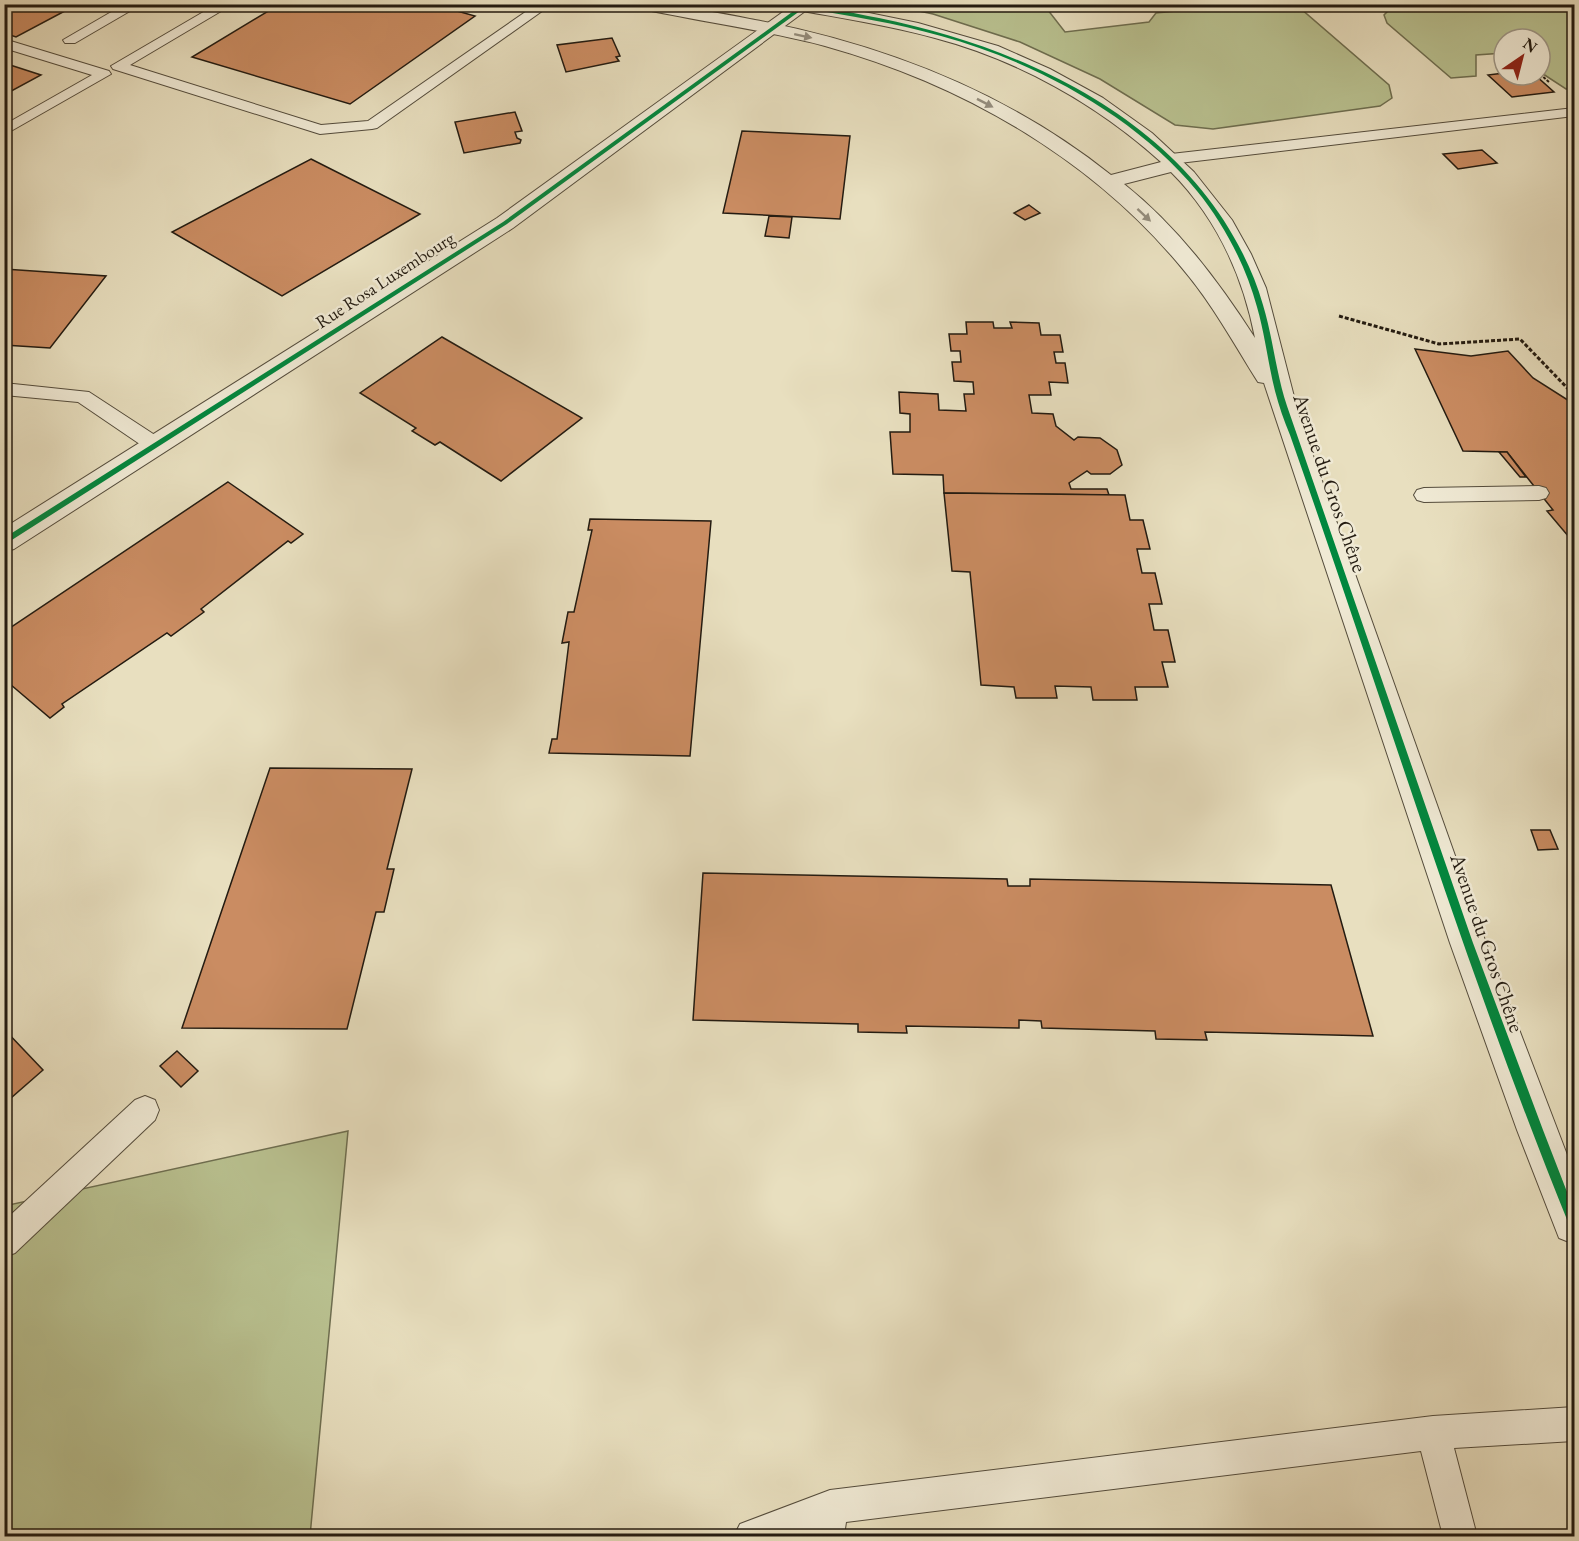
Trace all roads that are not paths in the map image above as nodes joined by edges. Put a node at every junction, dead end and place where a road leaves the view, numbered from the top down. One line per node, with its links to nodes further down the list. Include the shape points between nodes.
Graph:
1 (136, 4): 7 (lane)
2 (227, 4): 9 (lane)
3 (546, 4): 9 (lane, via 372,125 320,130)
4 (642, 4): 6 (street, Avenue du Gros Chêne)
5 (800, 5): 6 (street, Rue Rosa Luxembourg); 13 (street, Avenue du Gros Chêne, via 924,30 1020,62 1097,104)
6 (772, 30): 14 (street, Avenue du Gros Chêne, one-way to 14, via 856,49 939,80 1050,139); 17 (street, Rue Rosa Luxembourg, via 505,223)
7 (70, 39)
8 (4, 43): 10 (lane)
9 (118, 66): 10 (lane)
10 (104, 74): 12 (lane)
11 (1575, 112): 13 (lane)
12 (4, 131)
13 (1174, 162): 14 (street); 16 (street, Avenue du Gros Chêne, via 1224,226 1251,282)
14 (1108, 182): 16 (street, Avenue du Gros Chêne, one-way to 16, via 1190,263)
15 (4, 389): 17 (lane, via 82,396)
16 (1280, 396): 22 (street, Avenue du Gros Chêne, via 1503,1042)
17 (158, 446): 20 (street, Rue Rosa Luxembourg)
18 (1539, 493): 19 (lane)
19 (1424, 495)
20 (4, 542)
21 (145, 1110): 23 (lane)
22 (1575, 1223)
23 (4, 1242)
24 (1575, 1424): 25 (lane)
25 (1433, 1433): 26 (lane, via 1006,1487); 28 (lane)
26 (829, 1522): 27 (lane)
27 (752, 1536)
28 (1460, 1536)

